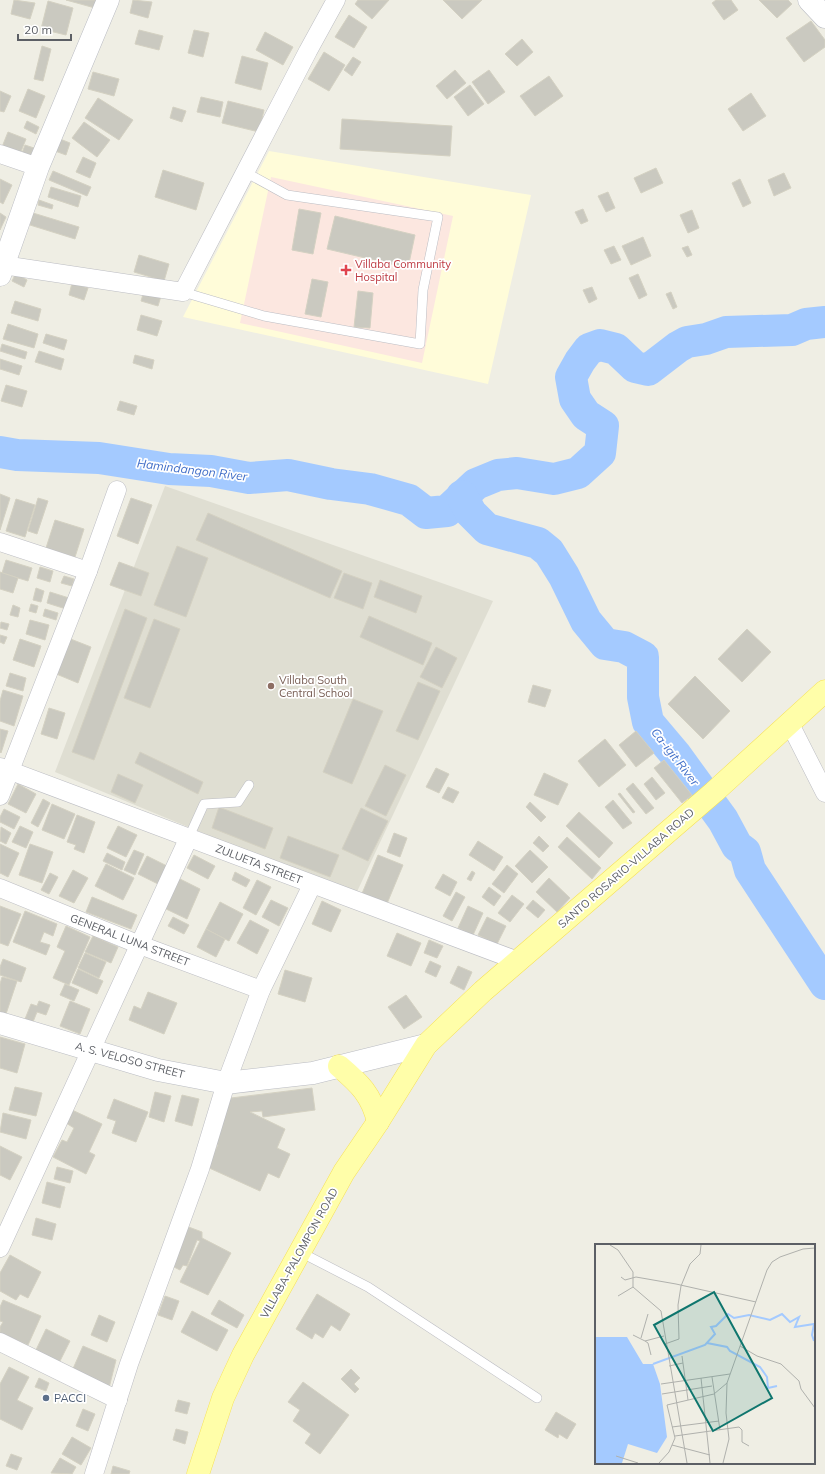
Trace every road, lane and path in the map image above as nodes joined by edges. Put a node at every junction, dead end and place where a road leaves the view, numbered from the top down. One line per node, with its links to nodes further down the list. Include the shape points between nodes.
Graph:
1 (108, 0): 6 (street)
2 (336, 0): 7 (street)
3 (809, 0): 4 (street)
4 (825, 17)
5 (0, 154): 6 (street)
6 (38, 167): 8 (street)
7 (245, 172): 9 (street); 9 (lane, via 287,195 438,217 423,290 420,344 264,316)
8 (2, 270): 9 (street)
9 (183, 292)
10 (117, 490): 12 (street)
11 (0, 542): 12 (street)
12 (88, 571): 15 (street)
13 (825, 691): 14 (main road, SANTO ROSARIO-VILLABA ROAD)
14 (790, 724): 17 (street); 23 (main road, SANTO ROSARIO-VILLABA ROAD)
15 (5, 769): 18 (street); 19 (street, ZULUETA STREET)
16 (248, 785): 19 (lane, via 238,802 204,804)
17 (825, 793)
18 (0, 796)
19 (189, 837): 20 (street, ZULUETA STREET); 22 (street)
20 (312, 885): 23 (street, ZULUETA STREET); 24 (street)
21 (0, 888): 22 (street, GENERAL LUNA STREET)
22 (140, 945): 24 (street, GENERAL LUNA STREET); 27 (street)
23 (518, 961): 26 (main road, SANTO ROSARIO-VILLABA ROAD, via 483,990)
24 (260, 990): 29 (street)
25 (0, 1023): 27 (street, A. S. VELOSO STREET)
26 (426, 1045): 28 (street, A. S. VELOSO STREET); 30 (main road, VILLABA-PALOMPON ROAD)
27 (91, 1051): 29 (street, A. S. VELOSO STREET, via 158,1070); 31 (street)
28 (340, 1066): 29 (street, A. S. VELOSO STREET, via 313,1073); 30 (main road, via 359,1083 375,1106)
29 (226, 1083): 35 (street, via 200,1169)
30 (378, 1122): 32 (main road, VILLABA-PALOMPON ROAD, via 344,1172)
31 (0, 1248)
32 (300, 1252): 34 (lane, via 368,1287); 37 (main road, VILLABA-PALOMPON ROAD, via 243,1355 223,1398)
33 (0, 1342): 35 (street)
34 (537, 1398)
35 (118, 1400): 36 (street)
36 (94, 1474)
37 (198, 1474)

